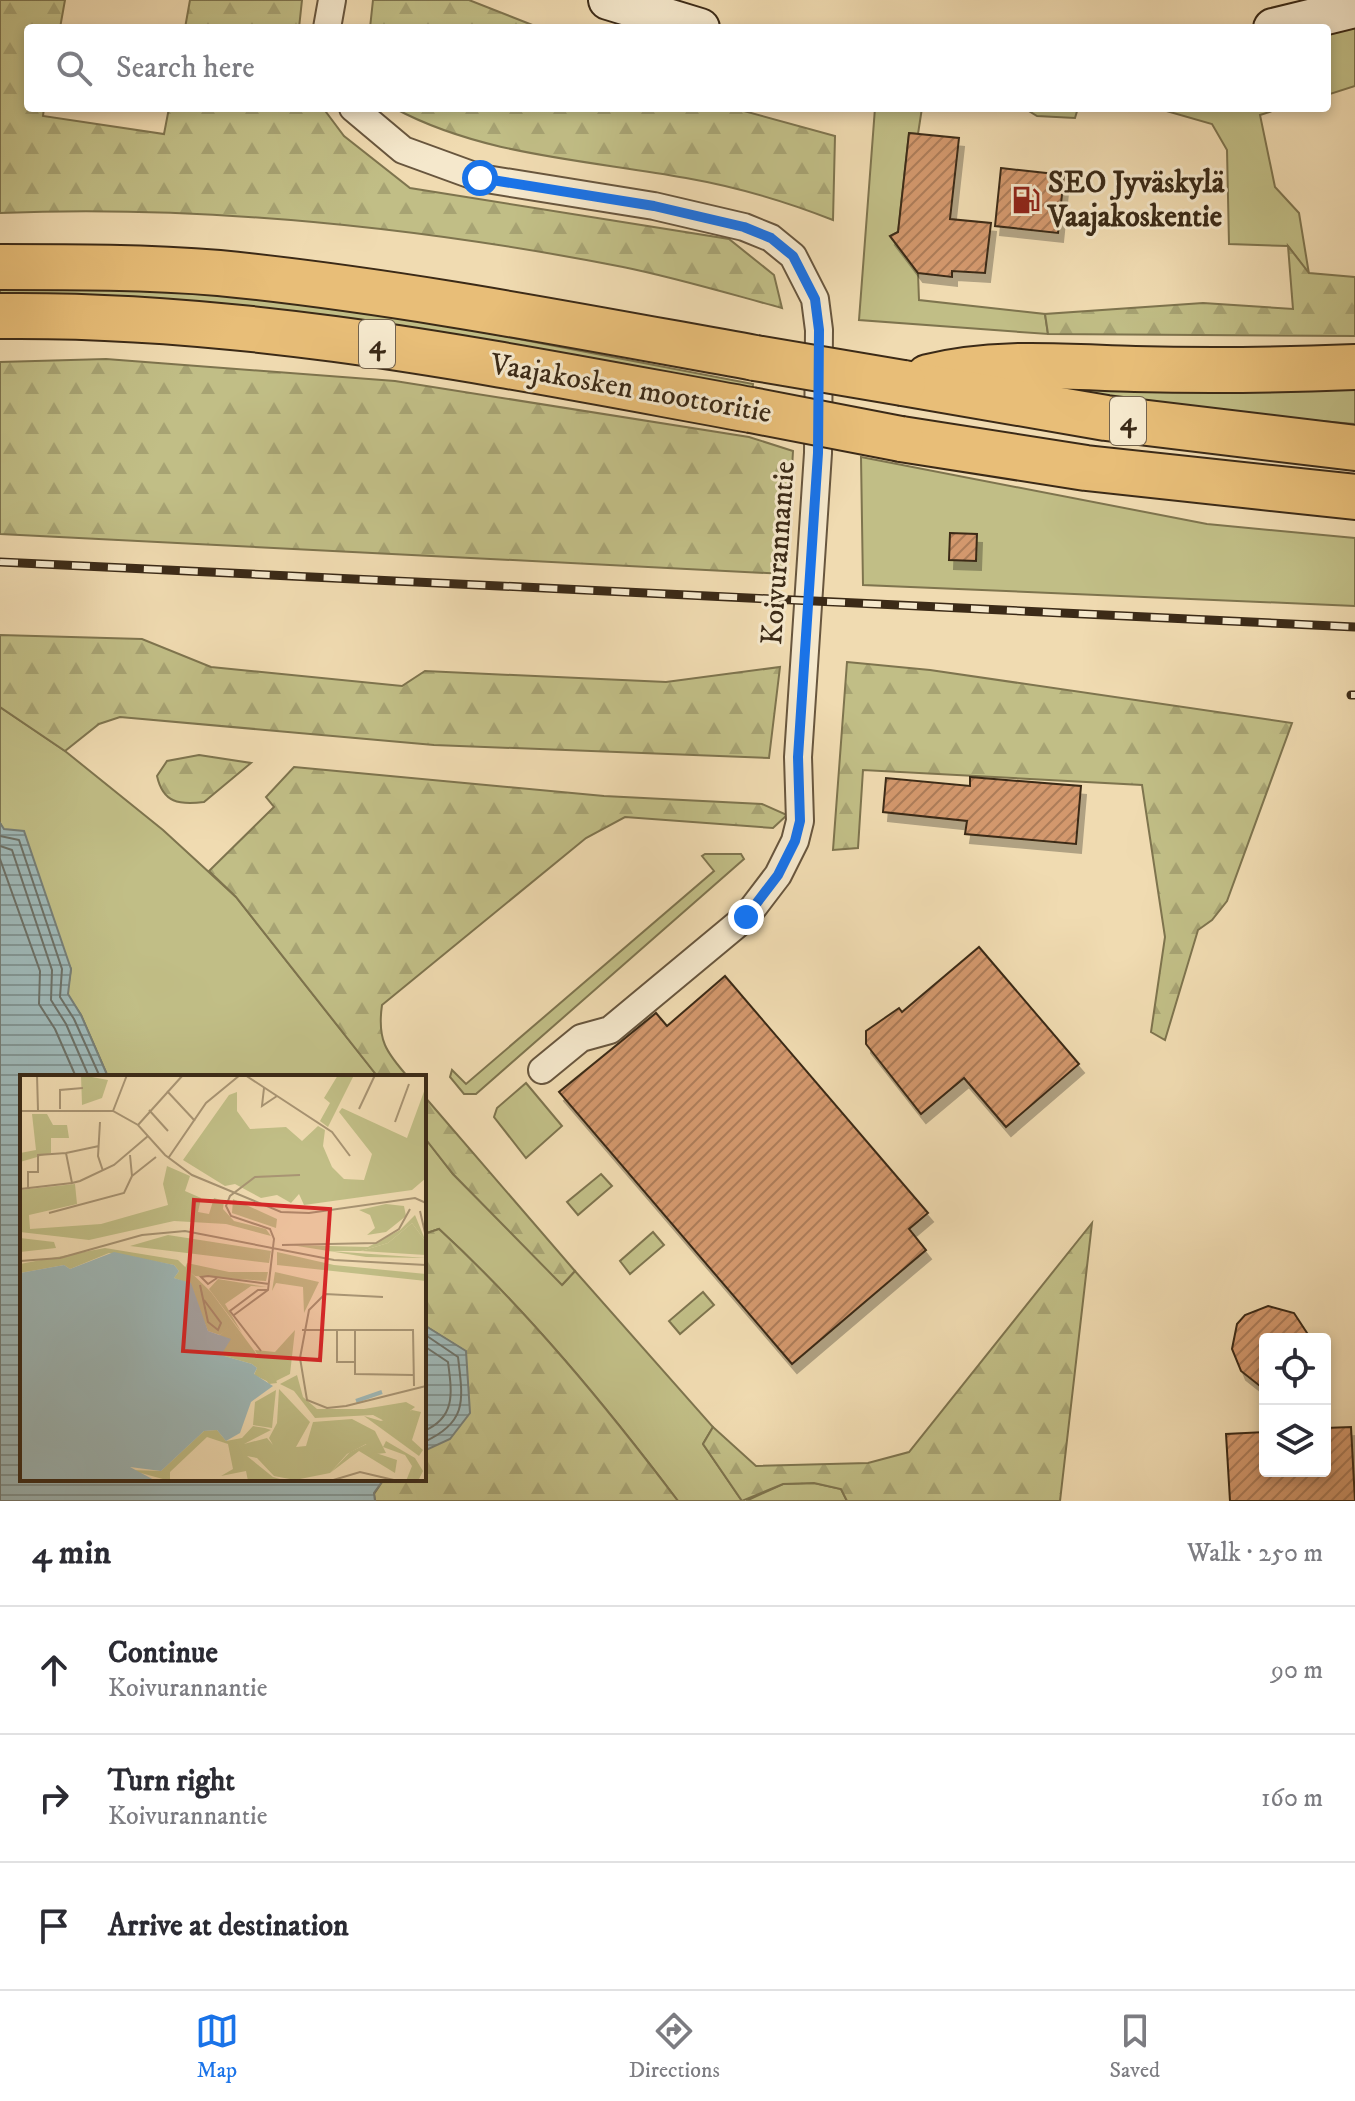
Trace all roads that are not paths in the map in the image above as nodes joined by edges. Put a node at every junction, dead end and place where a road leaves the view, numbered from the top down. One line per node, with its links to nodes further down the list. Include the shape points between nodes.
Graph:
1 (332, 0): 4 (street)
2 (608, 0): 5 (main road)
3 (1355, 8): 6 (main road)
4 (328, 24)
5 (687, 24)
6 (1289, 24)
7 (358, 112): 14 (street, Koivurannantie, via 403,150 480,178 654,206 771,238 793,256 815,299 818,453 795,841 778,875 746,917 610,1030 581,1038)
8 (0, 267): 11 (highway, Vaajakosken moottoritie / 4, bridge, via 216,273 337,287)
9 (0, 316): 13 (highway, Vaajakosken moottoritie / 4, bridge, via 171,319 265,329 498,364 1086,468)
10 (1355, 367): 11 (highway, via 1024,366 956,370)
11 (903, 383): 12 (highway, Vaajakosken moottoritie / 4, via 1106,418)
12 (1355, 448)
13 (1355, 497)
14 (542, 1070)

